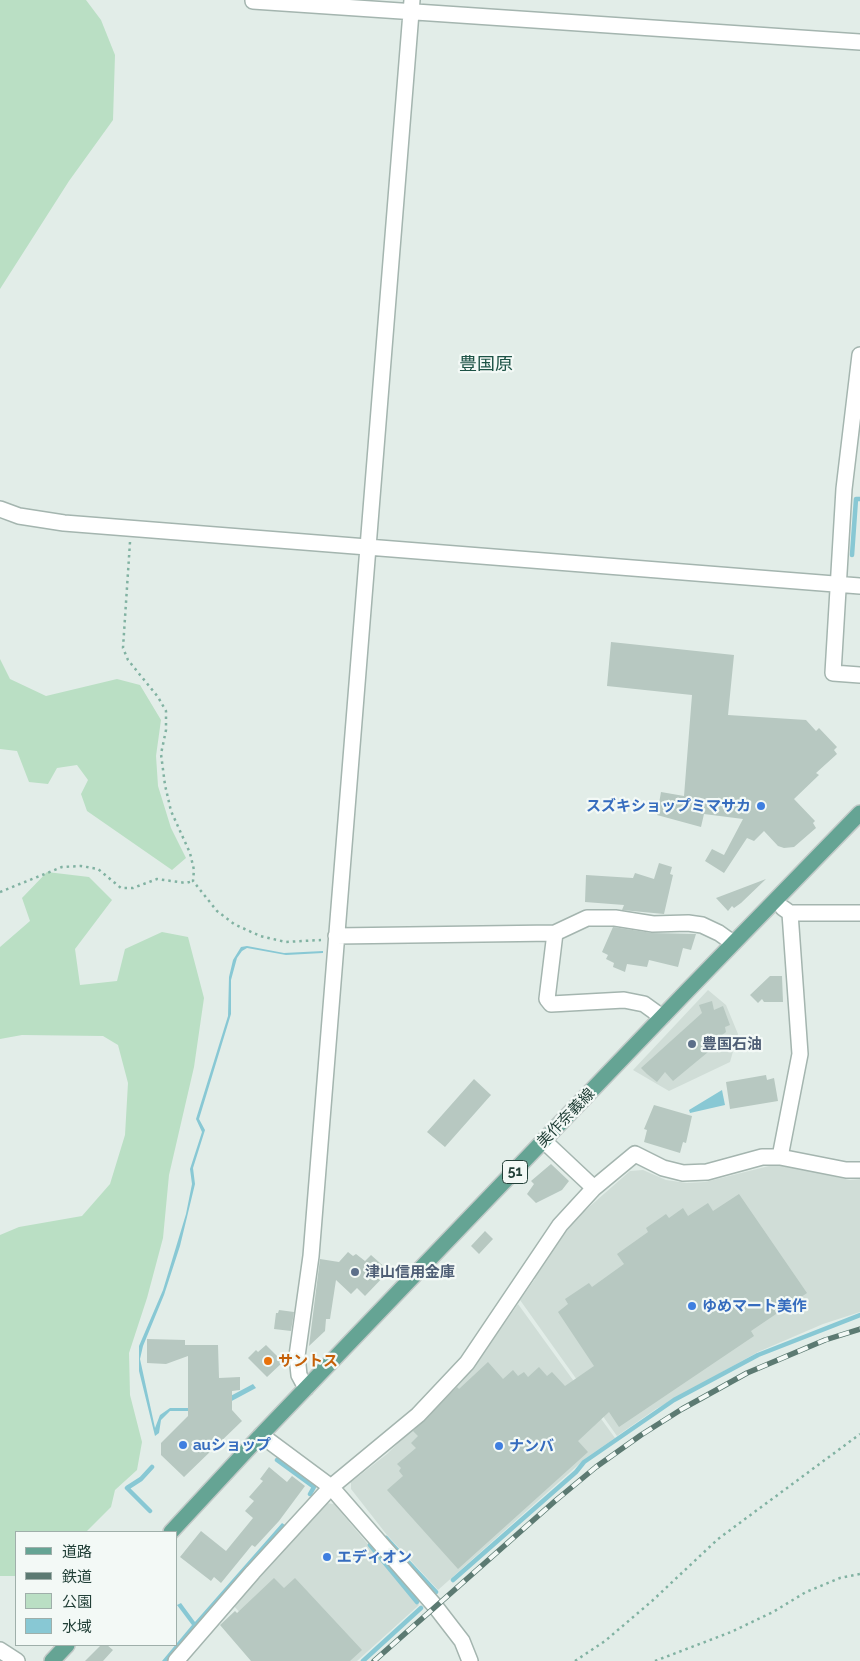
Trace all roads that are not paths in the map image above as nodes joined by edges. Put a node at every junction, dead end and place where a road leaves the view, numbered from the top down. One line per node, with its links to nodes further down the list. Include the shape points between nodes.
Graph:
1 (253, 1): 2 (street)
2 (411, 5): 3 (street); 6 (street)
3 (860, 42)
4 (860, 355): 7 (street, via 844,489)
5 (0, 509): 6 (street, via 64,524)
6 (368, 548): 7 (street); 15 (street)
7 (839, 584): 8 (street); 9 (street, via 833,673)
8 (860, 586)
9 (860, 675)
10 (860, 813): 11 (main road, 美作奈義線 / 51)
11 (774, 901): 12 (street); 16 (main road, 美作奈義線 / 51)
12 (790, 913): 13 (street); 19 (street, via 800,1054)
13 (860, 913)
14 (555, 933): 15 (street); 16 (street, via 587,918 615,918 653,924 702,925); 17 (street, via 547,999 551,1004 624,1000 644,1004)
15 (336, 936): 22 (street, via 312,1256 297,1356 299,1375)
16 (733, 944): 17 (main road, 美作奈義線 / 51)
17 (662, 1017): 18 (main road, 美作奈義線 / 51)
18 (544, 1142): 21 (street); 22 (main road, 美作奈義線 / 51)
19 (780, 1157): 20 (street); 21 (street, via 762,1157 707,1172 683,1173 663,1168 635,1154)
20 (860, 1170)
21 (594, 1188): 24 (street, via 560,1225 467,1364 418,1415)
22 (306, 1388): 23 (main road, 美作奈義線 / 51)
23 (261, 1435): 24 (street); 25 (main road, 美作奈義線 / 51)
24 (331, 1487): 30 (street); 31 (street, via 435,1606 462,1641)
25 (172, 1531)
26 (66, 1646): 29 (main road)
27 (0, 1650): 28 (street)
28 (17, 1661)
29 (52, 1661)
30 (176, 1661)
31 (470, 1661)

